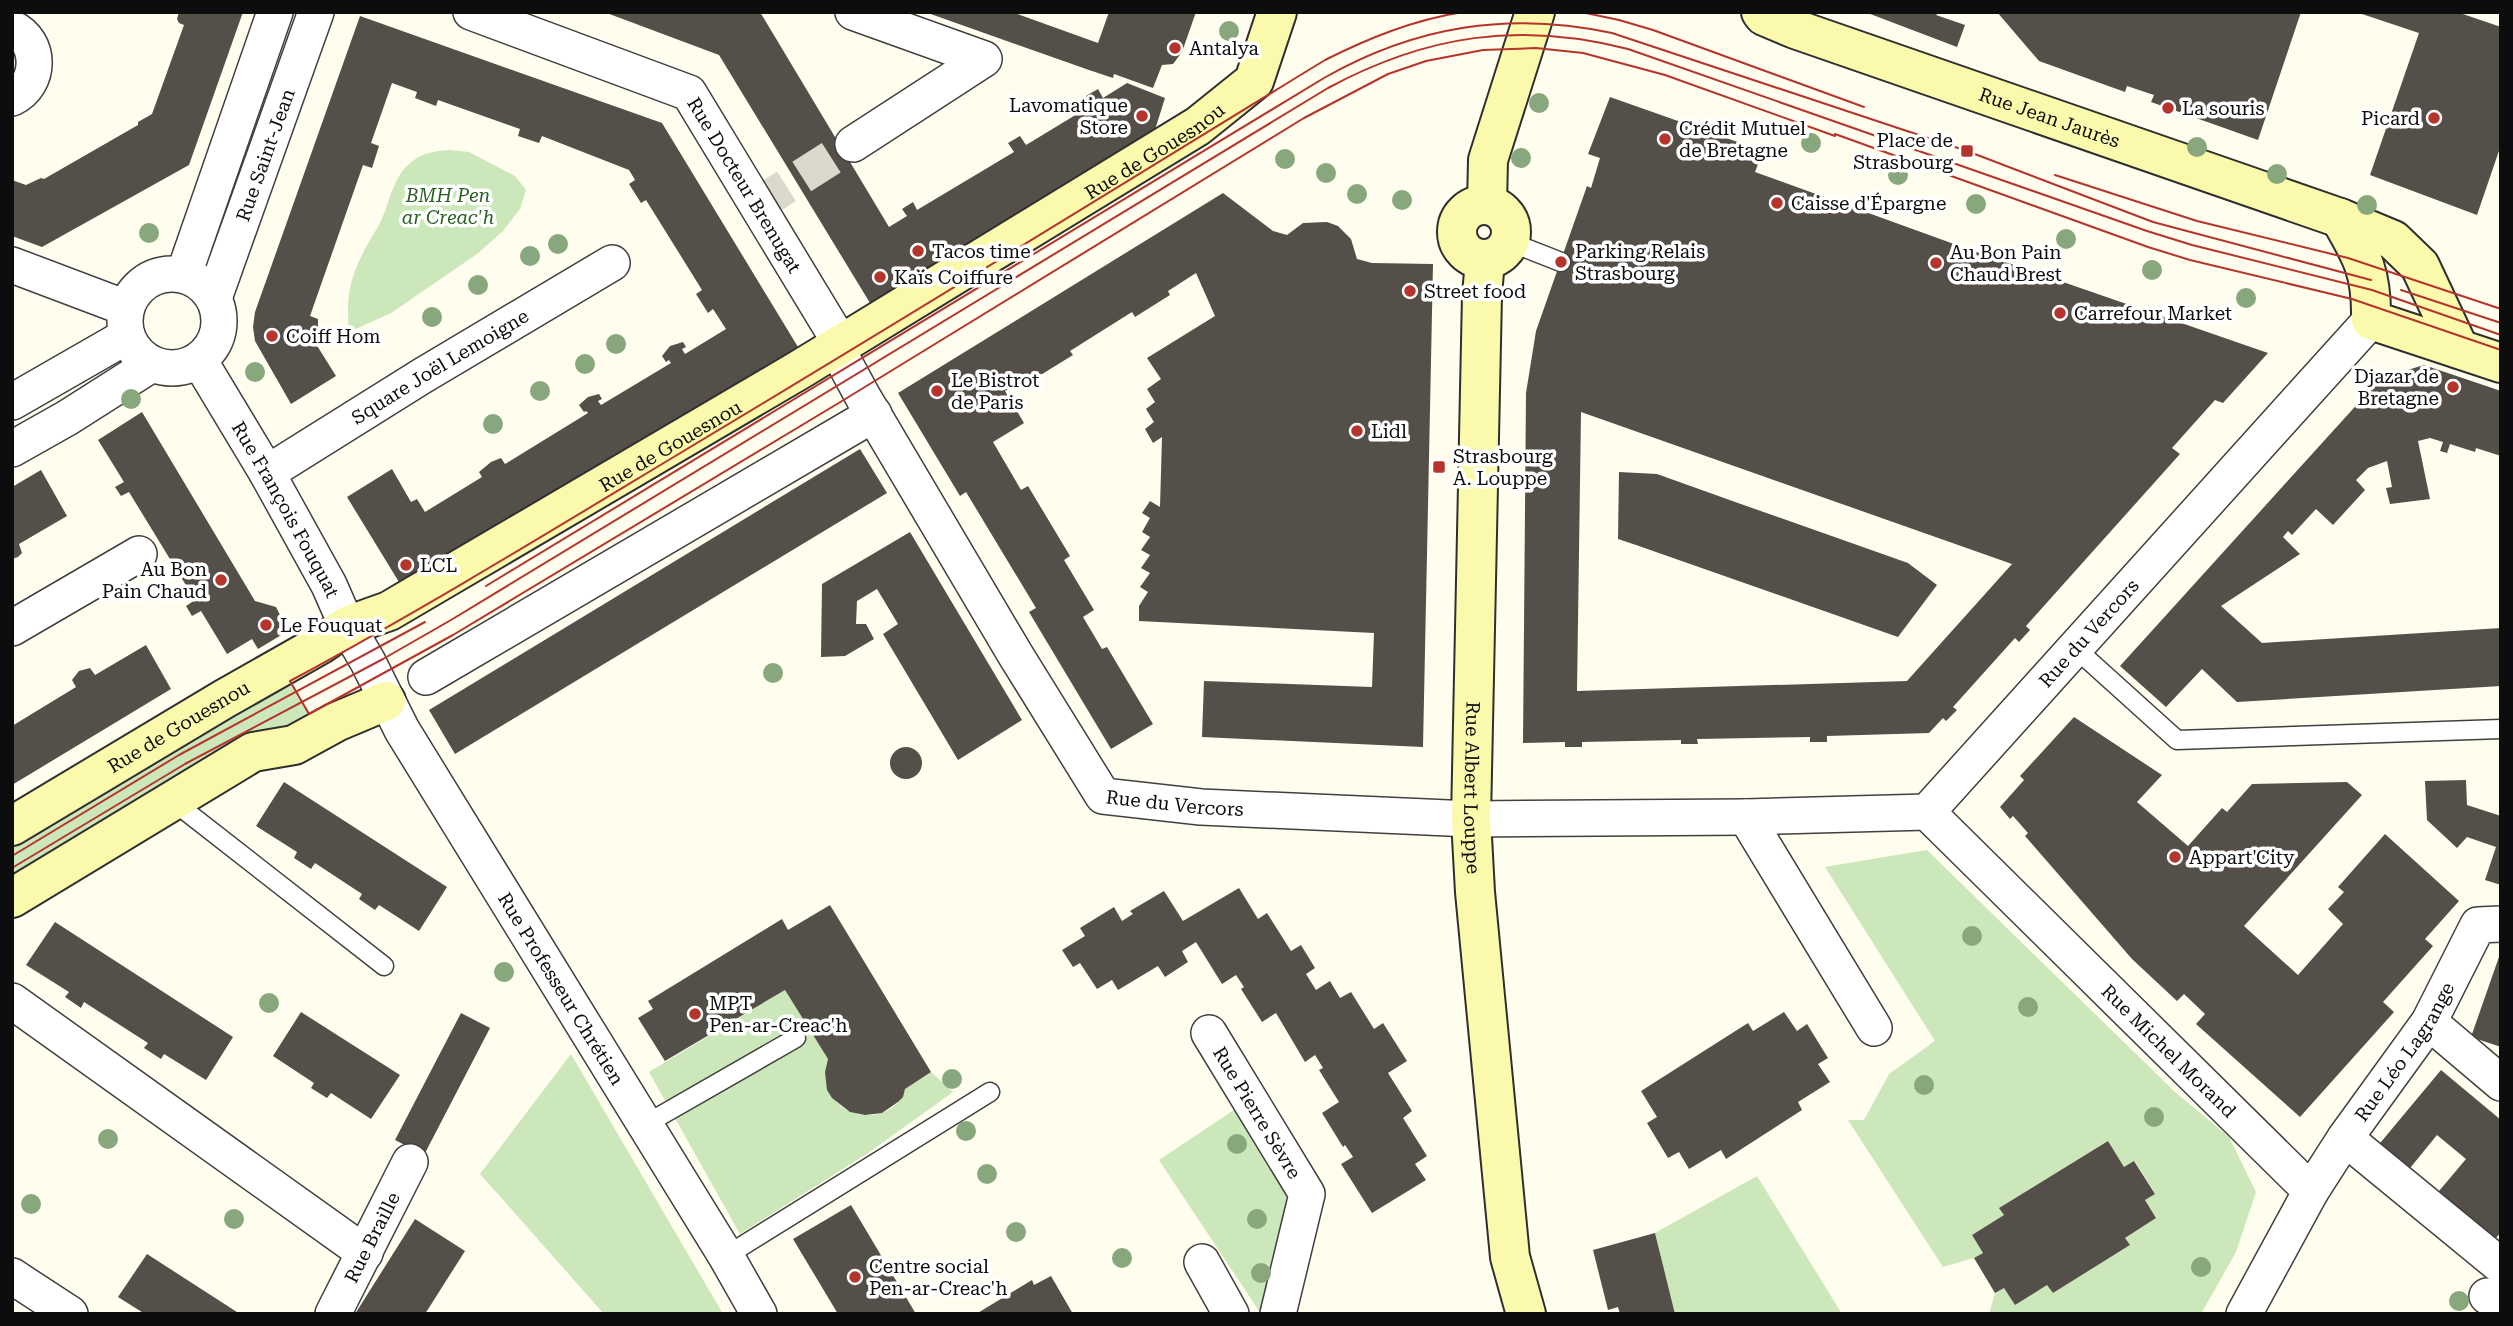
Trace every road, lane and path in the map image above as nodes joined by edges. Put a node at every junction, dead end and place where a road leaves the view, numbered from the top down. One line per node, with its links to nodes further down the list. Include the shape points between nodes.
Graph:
1 (275, 12): 16 (street, Rue Saint-Jean)
2 (316, 12): 17 (street, Rue Saint-Jean)
3 (471, 12): 21 (street, Rue Docteur Brenugat, via 689,93)
4 (853, 12): 10 (street, via 985,59)
5 (1277, 12): 21 (street, Rue de Gouesnou, via 1254,81 1198,126)
6 (1535, 12): 12 (street, via 1488,160 1487,205 1471,209 1458,228 1463,250 1476,259)
7 (1761, 12): 11 (street, Rue Jean Jaurès, via 1795,29)
8 (12, 28): 9 (street, via 27,39 35,65 33,77)
9 (12, 98)
10 (853, 144)
11 (2340, 218): 18 (street, via 2361,252 2372,290); 20 (street, Rue Jean Jaurès, via 2393,240 2420,266)
12 (1497, 251): 13 (lane); 40 (street, Rue Albert Louppe, via 1482,295)
13 (1561, 262)
14 (612, 263): 28 (street, Square Joël Lemoigne)
15 (12, 265): 19 (street)
16 (184, 274): 17 (street, via 206,287); 19 (street, via 154,276 142,284 132,295)
17 (214, 298): 22 (street, via 219,311 217,339)
18 (2371, 320): 20 (street); 32 (street, Rue du Vercors)
19 (126, 322): 24 (street, via 132,348); 25 (street)
20 (2459, 349): 23 (street)
21 (844, 356): 26 (street, Rue du Vercors); 30 (street, Rue de Gouesnou, via 389,611)
22 (199, 360): 24 (street, via 176,368); 28 (street, Rue François Fouquat)
23 (2501, 363)
24 (152, 364): 27 (street)
25 (12, 402)
26 (874, 414): 34 (street); 40 (street, Rue du Vercors, via 1103,796 1200,807)
27 (12, 449)
28 (267, 473): 30 (street, Rue François Fouquat, via 337,599)
29 (139, 554): 31 (street)
30 (347, 626): 33 (street, Rue François Fouquat); 41 (street, Rue de Gouesnou)
31 (12, 628)
32 (2075, 648): 36 (lane, via 2177,740); 38 (street, Rue du Vercors)
33 (368, 662): 35 (street, Rue Professeur Chrétien)
34 (426, 677)
35 (386, 701): 37 (street, via 295,745 253,752); 52 (street, Rue Professeur Chrétien)
36 (2501, 729)
37 (174, 802): 42 (street); 44 (lane)
38 (1927, 812): 39 (street, Rue du Vercors); 55 (street, Rue Michel Morand)
39 (1746, 817): 40 (street, Rue du Vercors); 47 (street)
40 (1471, 820): 66 (street, Rue Albert Louppe, via 1510,1257)
41 (12, 826)
42 (12, 898)
43 (2501, 924): 46 (street, Rue Léo Lagrange, via 2478,925)
44 (384, 966)
45 (12, 1001): 56 (street)
46 (2429, 1022): 50 (street); 53 (street, Rue Léo Lagrange)
47 (1874, 1028)
48 (1209, 1033): 65 (street, Rue Pierre Sèvre, via 1307,1194)
49 (796, 1038): 52 (lane)
50 (2501, 1083)
51 (990, 1092): 57 (lane)
52 (646, 1124): 57 (street, Rue Professeur Chrétien)
53 (2345, 1138): 55 (street, Rue Léo Lagrange); 60 (street)
54 (410, 1163): 56 (street, Rue Braille)
55 (2311, 1191): 67 (street)
56 (365, 1254): 62 (street, Rue Braille)
57 (726, 1256): 63 (street, Rue Professeur Chrétien)
58 (1202, 1262): 64 (street)
59 (12, 1276): 61 (street)
60 (2496, 1290)
61 (70, 1314)
62 (333, 1314)
63 (759, 1314)
64 (1231, 1314)
65 (1278, 1314)
66 (1526, 1314)
67 (2244, 1314)

